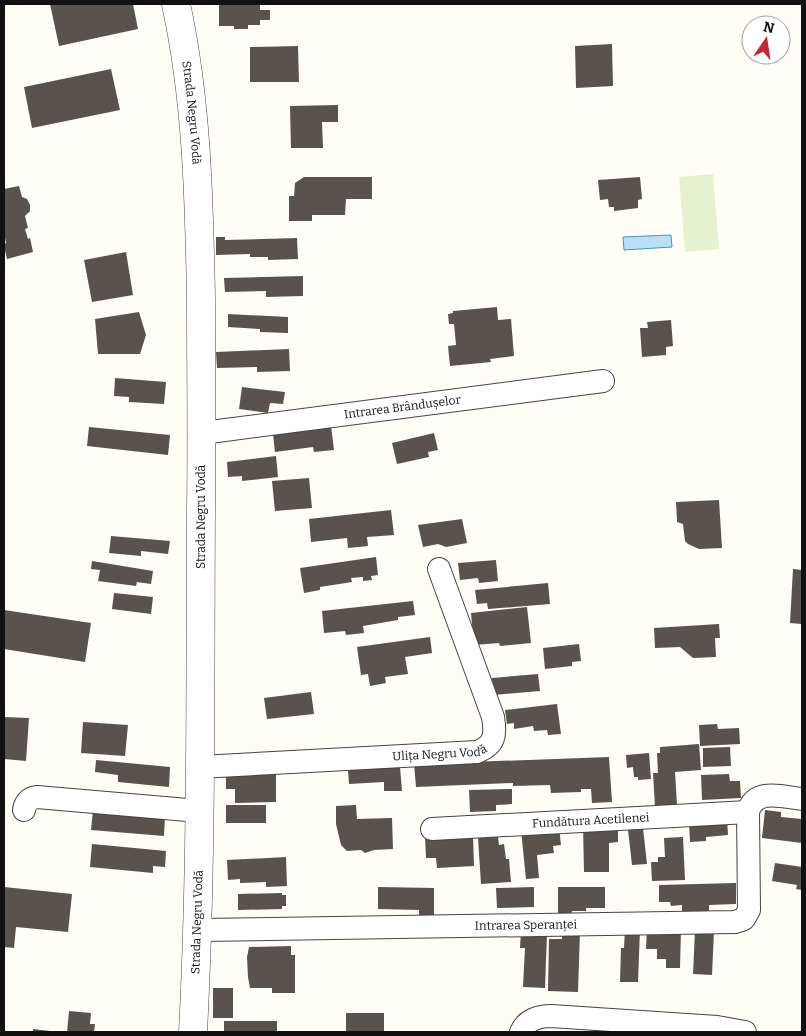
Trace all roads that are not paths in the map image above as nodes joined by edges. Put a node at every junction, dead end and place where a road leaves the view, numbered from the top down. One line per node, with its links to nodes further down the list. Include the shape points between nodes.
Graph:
1 (176, 4): 3 (street, Strada Negru Vodă, via 188,70 200,198)
2 (603, 381): 3 (street, Intrarea Brândușelor)
3 (202, 433): 5 (street, Strada Negru Vodă)
4 (438, 569): 5 (street, Ulița Negru Vodă, via 493,717 494,738 488,748 477,752)
5 (200, 767): 8 (street, Strada Negru Vodă)
6 (802, 799): 9 (street, via 760,796 750,805)
7 (24, 810): 8 (street, via 28,801 37,797)
8 (200, 812): 11 (street, Strada Negru Vodă)
9 (748, 812): 10 (street, Fundătura Acetilenei); 11 (street, Intrarea Speranței, via 748,910 744,919 735,922)
10 (432, 829)
11 (198, 930): 12 (street, Strada Negru Vodă)
12 (193, 1032)
13 (521, 1032): 14 (street, via 530,1021 551,1016)
14 (745, 1032)

